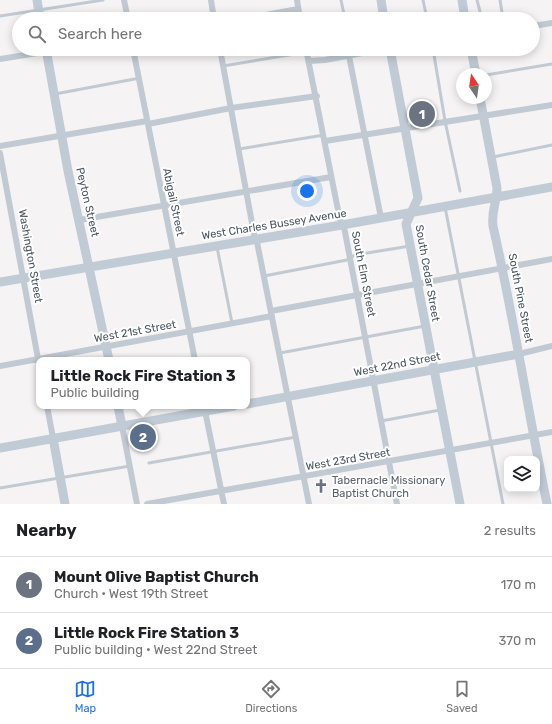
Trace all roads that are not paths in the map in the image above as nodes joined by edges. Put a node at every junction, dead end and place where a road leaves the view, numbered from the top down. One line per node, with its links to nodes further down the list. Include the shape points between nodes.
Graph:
1 (37, 0): 13 (street)
2 (103, 0): 14 (lane)
3 (124, 0): 15 (street)
4 (211, 0): 16 (street)
5 (297, 0): 12 (street)
6 (341, 0): 19 (lane)
7 (381, 0): 20 (street)
8 (423, 0): 21 (lane)
9 (462, 0): 22 (street)
10 (477, 0): 23 (lane)
11 (500, 0): 24 (lane)
12 (298, 9): 17 (street); 18 (street)
13 (40, 12)
14 (49, 12)
15 (127, 12)
16 (213, 12)
17 (282, 12)
18 (299, 12)
19 (344, 12)
20 (383, 12)
21 (426, 12)
22 (464, 12)
23 (480, 12)
24 (502, 12)
25 (12, 15): 26 (lane)
26 (0, 16)
27 (552, 23): 28 (street)
28 (540, 25)
29 (15, 56): 39 (street)
30 (47, 56): 46 (street, Peyton Street)
31 (135, 56): 45 (street, Abigail Street)
32 (221, 56): 42 (street)
33 (276, 56): 42 (lane)
34 (308, 56): 40 (street, South Elm Street)
35 (348, 56): 40 (street); 55 (street)
36 (391, 56): 54 (street, South Cedar Street)
37 (434, 56): 52 (lane)
38 (472, 56): 43 (street)
39 (0, 59)
40 (309, 61): 47 (street, South Elm Street)
41 (552, 64): 44 (lane)
42 (223, 66): 50 (street)
43 (475, 68)
44 (492, 74)
45 (140, 78): 46 (lane); 53 (street, Abigail Street)
46 (54, 94): 56 (street, Peyton Street)
47 (317, 96): 50 (street); 57 (street, South Elm Street)
48 (481, 104): 51 (street, South Pine Street)
49 (552, 105): 51 (street)
50 (231, 108): 53 (street); 60 (street)
51 (483, 115): 52 (street); 62 (street, South Pine Street)
52 (445, 121): 54 (street); 66 (lane)
53 (147, 122): 56 (street); 68 (street, Abigail Street)
54 (405, 127): 55 (street); 70 (street, South Cedar Street, via 418,198)
55 (366, 134): 57 (street); 71 (street)
56 (62, 135): 59 (street); 72 (street, Peyton Street)
57 (325, 138): 60 (lane); 63 (street, South Elm Street)
58 (552, 145): 62 (lane)
59 (0, 146)
60 (238, 150): 65 (street)
61 (0, 153): 83 (street, Washington Street)
62 (491, 157): 67 (street, South Pine Street)
63 (331, 177): 65 (street); 73 (street, South Elm Street)
64 (552, 187): 67 (street, West Charles Bussey Avenue)
65 (246, 191): 68 (street); 74 (street)
66 (460, 191)
67 (498, 197): 69 (street, West Charles Bussey Avenue); 81 (street, South Pine Street, via 492,210 492,220)
68 (164, 204): 72 (street); 77 (street, Abigail Street)
69 (445, 206): 70 (street, West Charles Bussey Avenue); 84 (lane)
70 (411, 213): 71 (street, West Charles Bussey Avenue); 76 (street, South Cedar Street, via 406,224)
71 (381, 218): 73 (street, West Charles Bussey Avenue)
72 (79, 220): 80 (street, Peyton Street)
73 (342, 225): 74 (street, West Charles Bussey Avenue); 78 (street, South Elm Street)
74 (255, 238): 75 (street, West Charles Bussey Avenue); 82 (street)
75 (216, 245): 77 (street, West Charles Bussey Avenue); 89 (lane)
76 (410, 246): 78 (lane); 86 (street, South Cedar Street)
77 (174, 252): 80 (street, West Charles Bussey Avenue); 91 (street, Abigail Street)
78 (350, 258): 82 (lane); 87 (street, South Elm Street)
79 (552, 259): 81 (street, West 21st Street)
80 (90, 266): 83 (street, West Charles Bussey Avenue); 93 (street, Peyton Street)
81 (503, 269): 84 (street, West 21st Street); 96 (street, South Pine Street)
82 (264, 276): 88 (street)
83 (23, 277): 85 (street, West Charles Bussey Avenue); 97 (street, Washington Street)
84 (460, 277): 86 (street, West 21st Street); 102 (lane)
85 (0, 282)
86 (417, 284): 87 (street, West 21st Street); 90 (street, South Cedar Street)
87 (358, 296): 88 (street, West 21st Street); 92 (street, South Elm Street)
88 (272, 314): 89 (street, West 21st Street); 95 (street)
89 (232, 323): 91 (street, West 21st Street)
90 (425, 326): 92 (lane); 104 (street, South Cedar Street)
91 (189, 332): 93 (street, West 21st Street); 100 (street, Abigail Street)
92 (366, 338): 95 (lane); 105 (street, South Elm Street)
93 (107, 346): 98 (street, West 21st Street); 99 (street, Peyton Street)
94 (552, 346): 96 (street, West 22nd Street)
95 (280, 353): 106 (street)
96 (519, 354): 102 (street, West 22nd Street); 115 (street, South Pine Street)
97 (38, 357)
98 (57, 357)
99 (109, 357)
100 (194, 357)
101 (36, 361): 103 (street, West 21st Street)
102 (476, 362): 104 (street, West 22nd Street); 118 (lane)
103 (0, 366)
104 (434, 370): 105 (street, West 22nd Street); 111 (street, South Cedar Street)
105 (375, 381): 106 (street, West 22nd Street); 112 (street, South Elm Street)
106 (288, 396): 107 (street, West 22nd Street); 116 (street)
107 (250, 403)
108 (48, 409): 117 (street)
109 (119, 409): 113 (street)
110 (204, 409): 113 (street); 120 (street)
111 (441, 410): 112 (lane); 121 (street, South Cedar Street)
112 (381, 422): 122 (street, South Elm Street)
113 (122, 426): 117 (street); 124 (street)
114 (552, 432): 115 (street, West 23rd Street)
115 (533, 436): 118 (street, West 23rd Street); 137 (street, South Pine Street)
116 (296, 437): 120 (lane); 125 (street)
117 (53, 438): 119 (street); 126 (street)
118 (491, 444): 121 (street, West 23rd Street); 136 (lane)
119 (0, 448)
120 (213, 451): 123 (lane); 128 (street)
121 (450, 451): 122 (street, West 23rd Street); 135 (street, South Cedar Street)
122 (388, 462): 125 (street, West 23rd Street); 134 (street, South Elm Street)
123 (149, 463)
124 (130, 466): 126 (lane); 130 (street)
125 (304, 477): 128 (street, West 23rd Street); 133 (street)
126 (60, 478): 127 (lane); 129 (street)
127 (0, 488)
128 (221, 491): 131 (street, West 23rd Street); 132 (street)
129 (65, 504)
130 (137, 504)
131 (147, 504)
132 (224, 504)
133 (309, 504)
134 (397, 504)
135 (460, 504)
136 (503, 504)
137 (547, 504)

